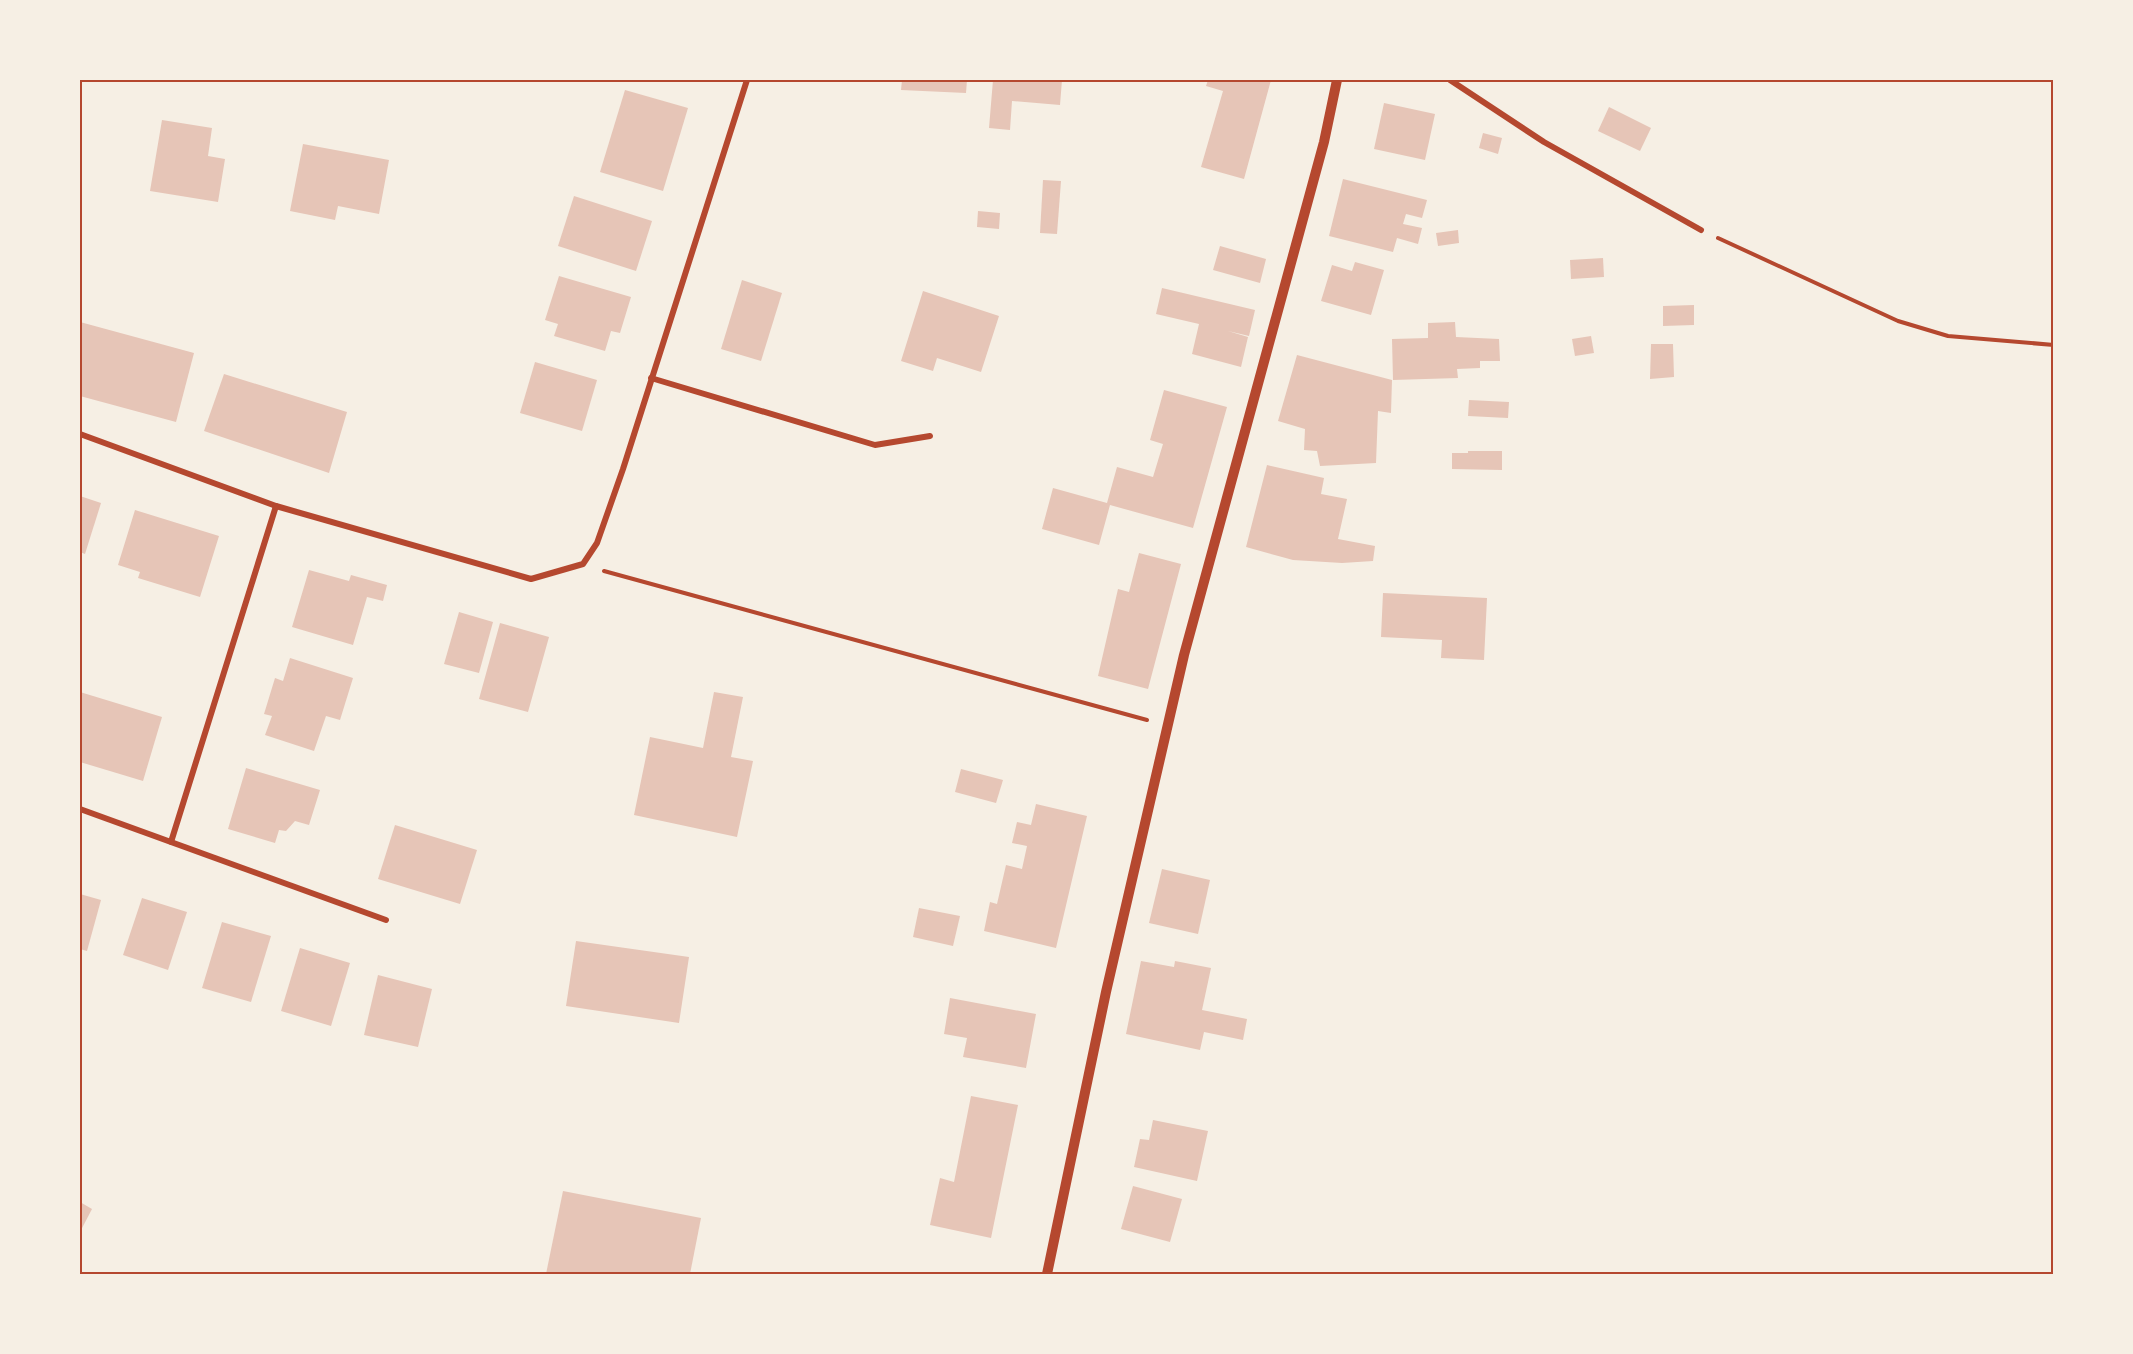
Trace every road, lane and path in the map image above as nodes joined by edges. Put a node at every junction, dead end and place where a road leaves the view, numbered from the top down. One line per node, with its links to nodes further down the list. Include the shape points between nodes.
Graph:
1 (747, 80): 6 (street)
2 (1337, 80): 11 (street, via 1324,142)
3 (1450, 80): 4 (street, via 1544,142)
4 (1701, 230): 5 (path, via 1898,321 1948,336)
5 (2054, 345)
6 (651, 378): 8 (street, via 874,445); 10 (street, via 597,543)
7 (80, 434): 9 (street)
8 (930, 436)
9 (276, 506): 10 (street, via 531,579); 13 (street)
10 (584, 564): 11 (path)
11 (1168, 725): 15 (street, via 1106,992)
12 (80, 809): 13 (street)
13 (171, 842): 14 (street)
14 (386, 920)
15 (1047, 1275)

